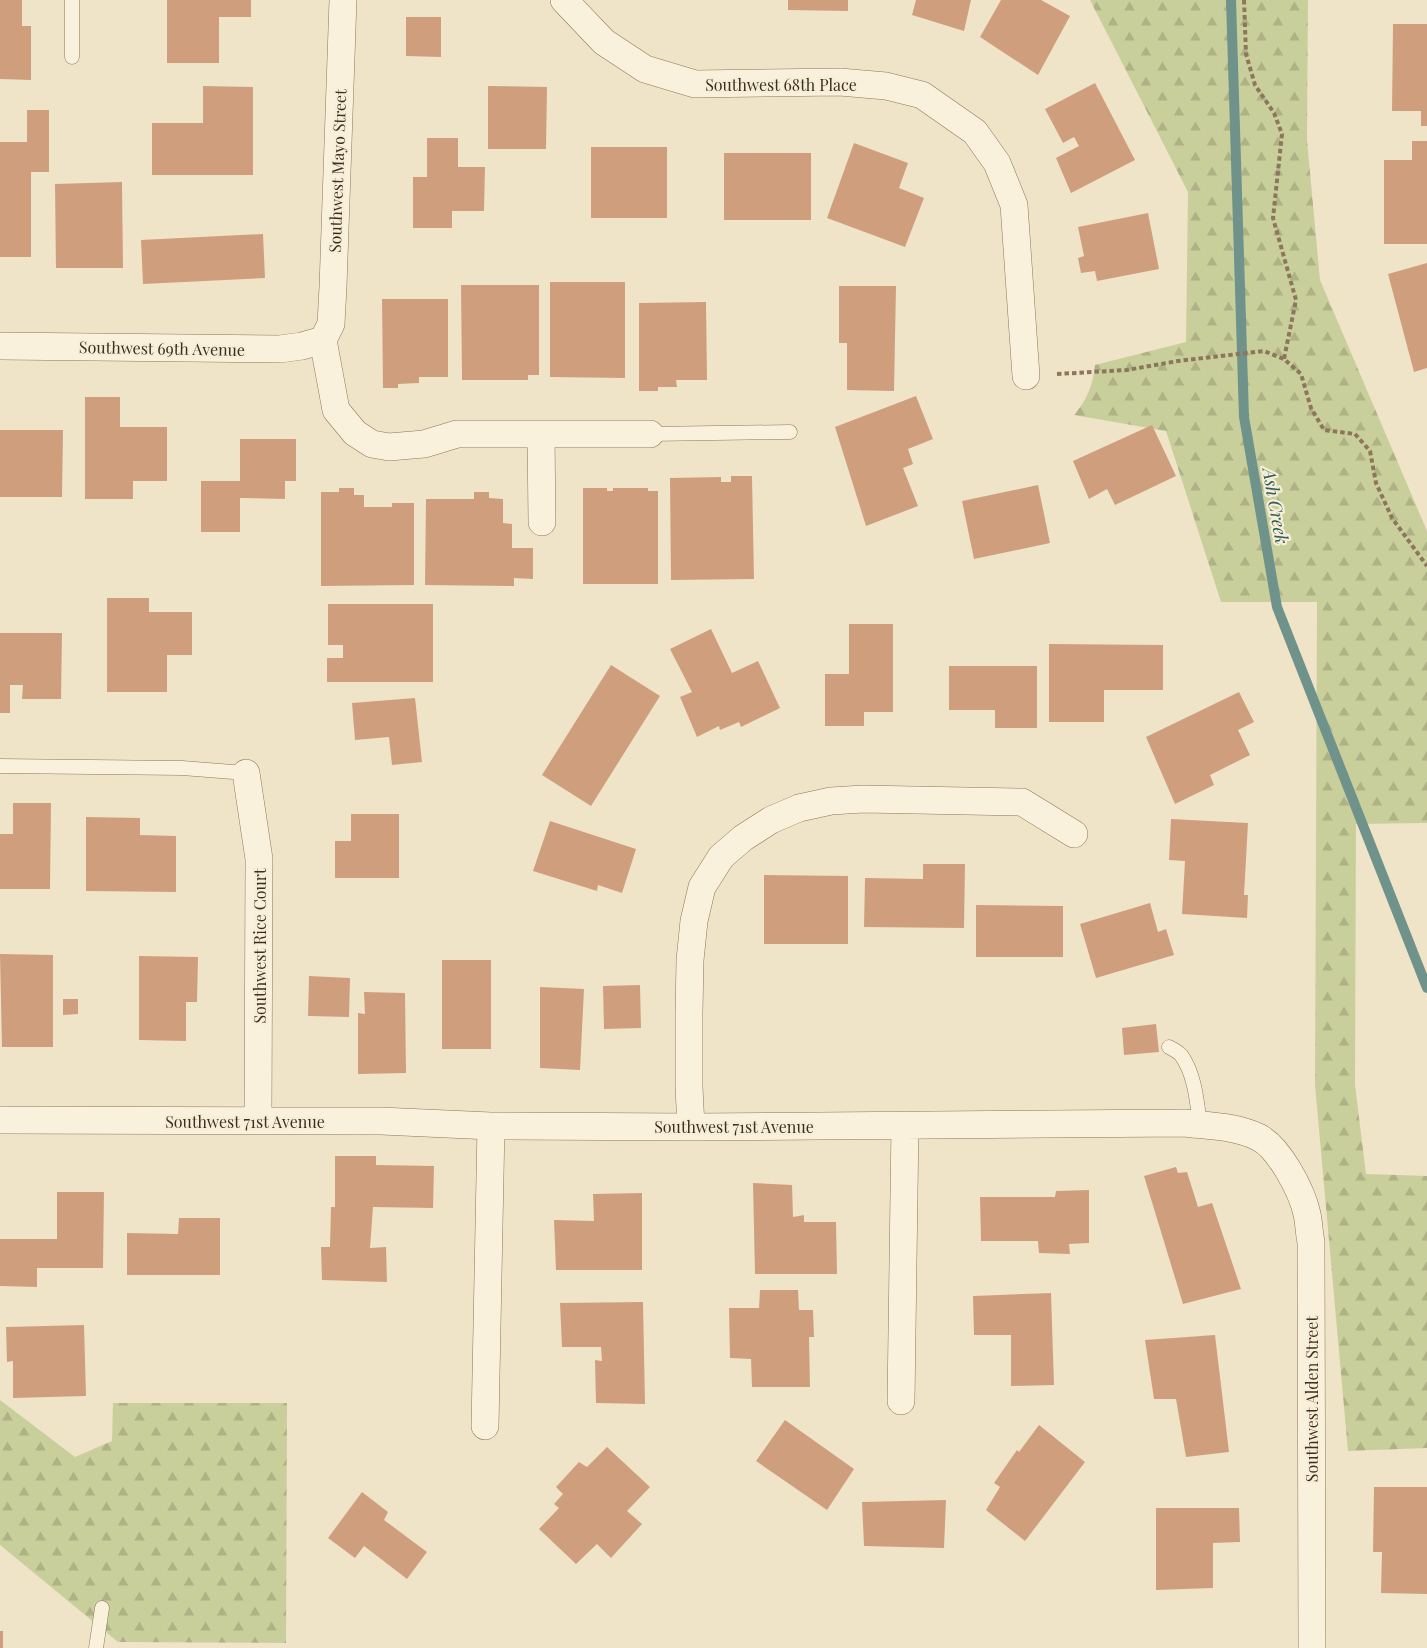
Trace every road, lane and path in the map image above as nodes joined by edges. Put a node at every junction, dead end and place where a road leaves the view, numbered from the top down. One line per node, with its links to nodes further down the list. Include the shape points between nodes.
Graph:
1 (72, 0): 5 (lane)
2 (343, 0): 6 (street, Southwest Mayo Street, via 331,324)
3 (564, 0): 9 (street, Southwest 68th Place, via 604,42 645,69 695,84 840,82 886,86 922,95 975,132 997,163 1014,205)
4 (1244, 0): 8 (path, via 1246,54 1255,85 1274,113 1282,134 1273,218 1296,300)
5 (72, 57)
6 (323, 340): 7 (street, Southwest 69th Avenue, via 280,349); 12 (street, via 336,410 355,433 372,444 424,444 457,434)
7 (0, 346)
8 (1284, 359): 9 (path, via 1264,351 1127,370); 14 (path, via 1301,374 1311,408 1324,430 1355,434 1370,451 1376,483 1392,518)
9 (1026, 376)
10 (790, 432): 11 (lane)
11 (650, 434): 12 (street)
12 (541, 435): 13 (street)
13 (542, 522)
14 (1427, 566)
15 (0, 766): 16 (lane, via 182,768)
16 (246, 773): 20 (street, Southwest Rice Court, via 259,859)
17 (1074, 834): 24 (street, via 1022,802 863,799 799,808 743,838 721,857 702,886 694,921 689,1013)
18 (1169, 1047): 22 (lane, via 1180,1053 1188,1069)
19 (0, 1120): 20 (street, Southwest 71st Avenue)
20 (258, 1120): 23 (street, Southwest 71st Avenue)
21 (905, 1125): 22 (street, Southwest 71st Avenue); 24 (street, Southwest 71st Avenue); 26 (street)
22 (1200, 1125): 25 (street, Southwest 71st Avenue, via 1227,1127 1259,1137)
23 (490, 1126): 24 (street, Southwest 71st Avenue); 27 (street)
24 (691, 1127)
25 (1279, 1156): 30 (street, Southwest Alden Street, via 1307,1214 1311,1242)
26 (901, 1401)
27 (485, 1426)
28 (102, 1608): 29 (lane)
29 (96, 1648)
30 (1312, 1648)

